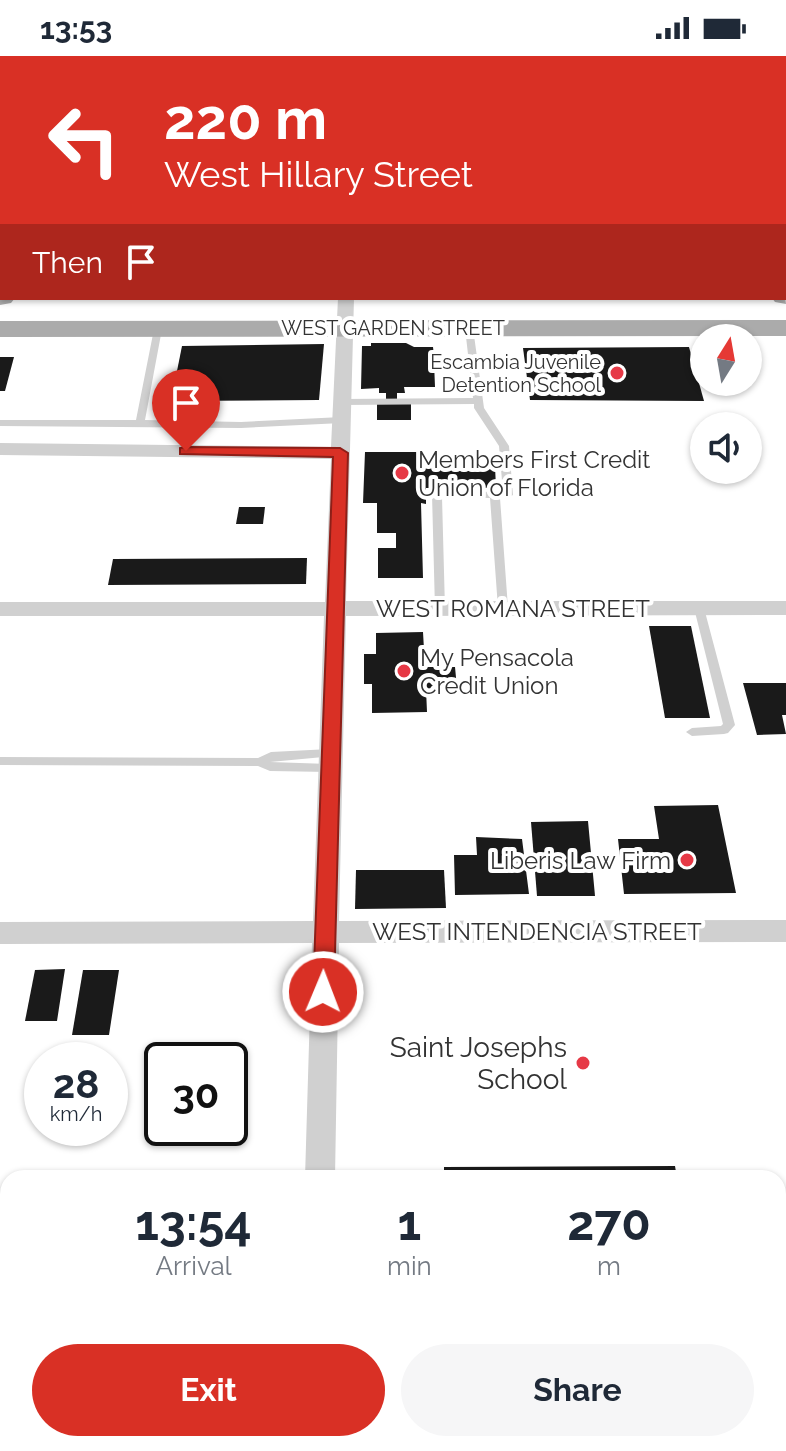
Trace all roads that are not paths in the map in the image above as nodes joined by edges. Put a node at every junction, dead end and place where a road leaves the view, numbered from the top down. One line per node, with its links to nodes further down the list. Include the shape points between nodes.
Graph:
1 (25, 300): 5 (main road)
2 (346, 300): 7 (street)
3 (469, 328): 4 (main road, WEST GARDEN STREET); 7 (main road, WEST GARDEN STREET); 8 (lane)
4 (786, 328)
5 (8, 329): 6 (main road, WEST GARDEN STREET)
6 (158, 329): 7 (main road, WEST GARDEN STREET); 11 (lane)
7 (345, 329): 9 (street)
8 (478, 401): 9 (lane); 14 (lane, via 504,446 508,495)
9 (342, 411): 11 (lane, via 241,425); 13 (street)
10 (0, 423): 11 (lane)
11 (140, 423)
12 (0, 449): 13 (street)
13 (340, 453): 19 (street)
14 (495, 494): 15 (lane); 20 (lane, via 437,494)
15 (503, 608): 16 (street, WEST ROMANA STREET); 20 (street, WEST ROMANA STREET)
16 (699, 608): 17 (street, WEST ROMANA STREET); 21 (lane, via 729,725)
17 (786, 608)
18 (0, 609): 19 (street, WEST ROMANA STREET)
19 (334, 609): 20 (street, WEST ROMANA STREET); 23 (street)
20 (440, 609)
21 (692, 732)
22 (0, 761): 23 (lane, via 260,762 271,756)
23 (330, 761): 25 (street)
24 (786, 931): 25 (street, WEST INTENDENCIA STREET)
25 (325, 932): 26 (street, WEST INTENDENCIA STREET); 27 (street)
26 (0, 933)
27 (320, 1170)

